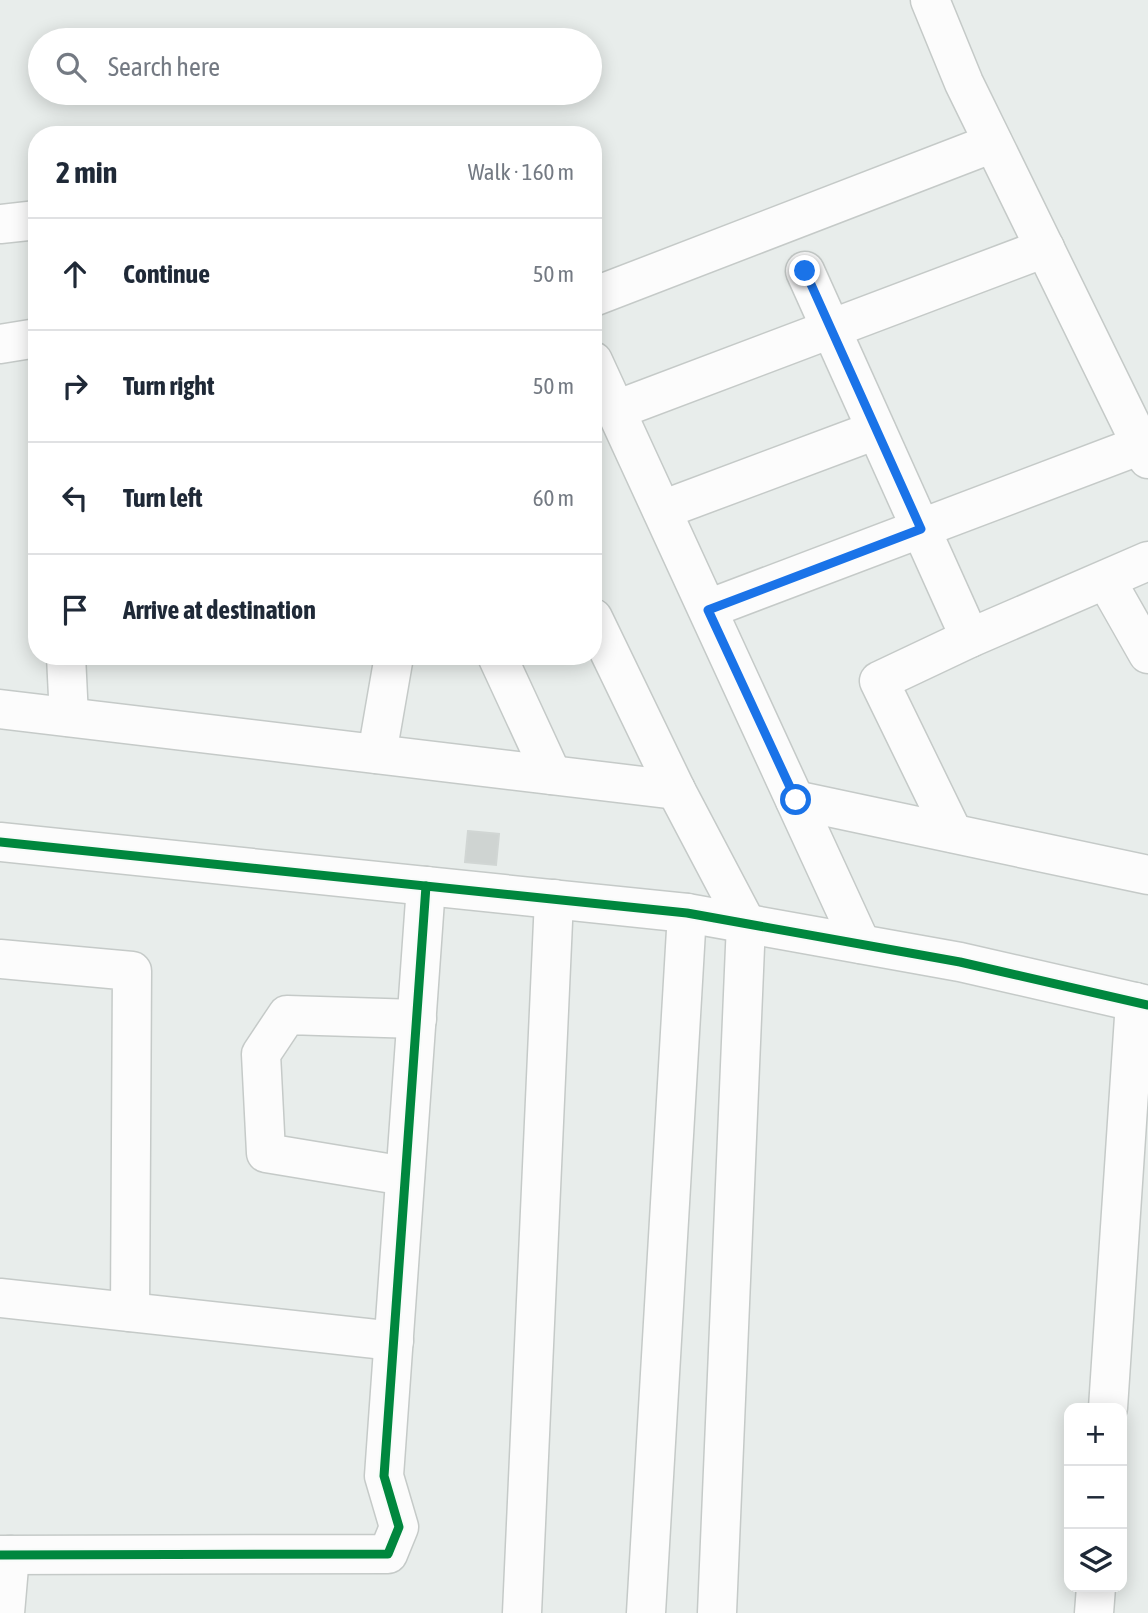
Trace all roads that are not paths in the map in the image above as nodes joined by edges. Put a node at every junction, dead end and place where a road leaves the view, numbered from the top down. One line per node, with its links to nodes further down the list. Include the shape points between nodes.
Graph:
1 (930, 0): 2 (street)
2 (993, 144): 5 (street); 7 (street)
3 (28, 221): 4 (street)
4 (0, 224)
5 (1045, 248): 8 (street); 14 (street)
6 (805, 271): 8 (street)
7 (602, 294)
8 (831, 328): 12 (street); 13 (street)
9 (28, 339): 10 (street)
10 (0, 344)
11 (602, 380): 12 (street)
12 (616, 410): 15 (street)
13 (876, 430): 15 (street); 16 (street)
14 (1145, 452): 16 (street)
15 (662, 510): 19 (street)
16 (921, 529): 19 (street); 21 (street)
17 (1148, 561): 18 (street)
18 (1106, 580): 21 (street); 22 (street)
19 (708, 610): 31 (street)
20 (602, 637): 30 (street)
21 (970, 638): 32 (street, via 879,681)
22 (1148, 654)
23 (66, 665): 27 (street)
24 (392, 665): 28 (street)
25 (501, 665): 29 (street)
26 (0, 709): 27 (street)
27 (69, 717): 28 (street)
28 (377, 754): 29 (street)
29 (552, 775): 30 (street)
30 (676, 790): 38 (street)
31 (796, 800): 32 (street); 39 (street)
32 (953, 833): 34 (street)
33 (0, 842): 35 (street)
34 (1148, 875)
35 (426, 886): 36 (street); 42 (street)
36 (554, 899): 37 (street); 51 (street)
37 (687, 913): 38 (street); 52 (street)
38 (746, 923): 39 (street); 53 (street)
39 (861, 944): 41 (street)
40 (0, 959): 45 (street, via 132,971)
41 (1142, 1004): 47 (street)
42 (417, 1019): 43 (street); 43 (street, via 287,1015 261,1054 266,1153)
43 (405, 1176): 46 (street)
44 (0, 1298): 45 (street)
45 (130, 1312): 46 (street)
46 (394, 1341): 48 (street, via 384,1476 400,1527 388,1554)
47 (1108, 1403)
48 (5, 1555): 50 (street)
49 (1096, 1592): 54 (street)
50 (5, 1613)
51 (522, 1613)
52 (646, 1613)
53 (717, 1613)
54 (1094, 1613)

